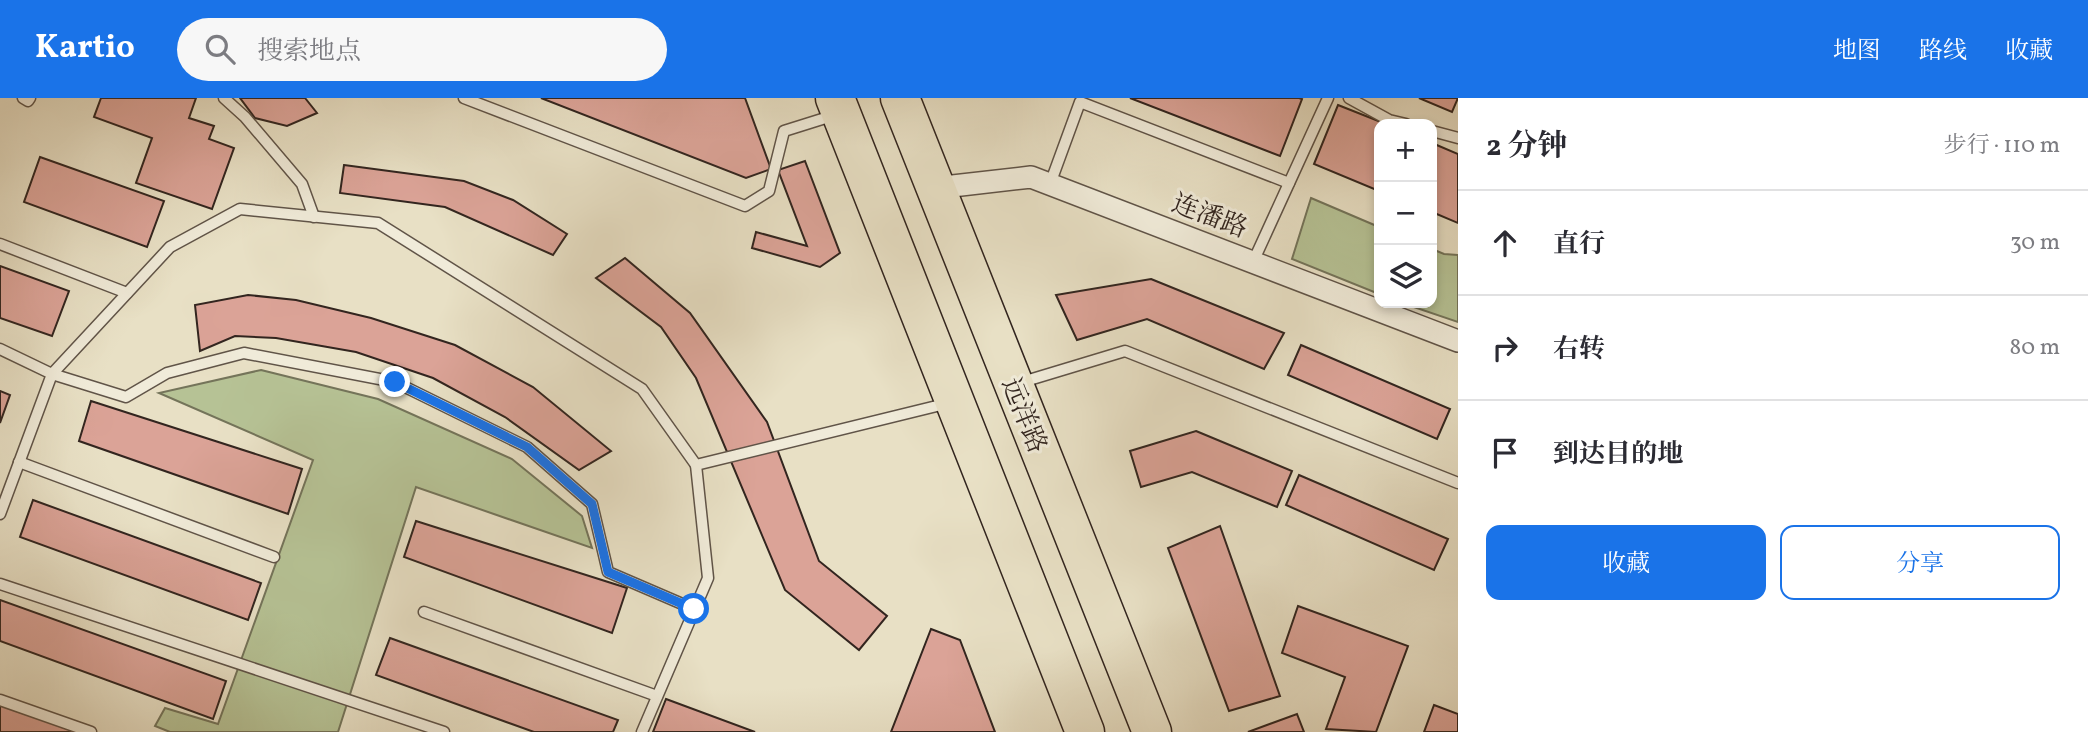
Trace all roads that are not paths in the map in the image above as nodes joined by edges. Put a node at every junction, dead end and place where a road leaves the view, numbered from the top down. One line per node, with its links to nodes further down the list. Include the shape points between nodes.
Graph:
1 (23, 98): 2 (lane)
2 (30, 98)
3 (223, 98): 16 (lane, via 302,184)
4 (464, 98): 9 (lane, via 745,206 769,191 784,131)
5 (900, 98): 15 (highway, 远洋路)
6 (1328, 98): 13 (lane)
7 (1349, 98): 10 (lane)
8 (1079, 100): 13 (lane); 14 (lane)
9 (838, 105): 24 (highway)
10 (1387, 119)
11 (1437, 132): 12 (lane)
12 (1458, 138)
13 (1289, 183): 18 (lane)
14 (1050, 184): 15 (street, 连潘路, via 1031,177); 18 (street, 连潘路)
15 (935, 188): 23 (highway, 远洋路)
16 (314, 216): 19 (lane, via 240,209 170,247); 26 (lane, via 378,223 642,389)
17 (0, 244): 19 (lane)
18 (1253, 262): 20 (street, 连潘路)
19 (127, 293): 22 (lane)
20 (1458, 341)
21 (0, 349): 22 (lane)
22 (52, 374): 25 (lane); 31 (lane, via 126,397 167,373 244,353 395,382 527,447 592,504 608,572)
23 (1013, 385): 27 (lane, via 1125,351); 39 (highway, 远洋路)
24 (955, 401): 26 (lane); 38 (highway)
25 (19, 462): 28 (lane); 29 (lane)
26 (696, 465): 31 (lane, via 708,578)
27 (1458, 483)
28 (0, 514)
29 (274, 557)
30 (0, 584): 36 (lane)
31 (694, 609): 33 (lane)
32 (424, 612): 33 (lane)
33 (657, 696): 37 (lane)
34 (0, 699): 35 (lane)
35 (90, 732)
36 (444, 732)
37 (642, 732)
38 (1085, 732)
39 (1152, 732)

